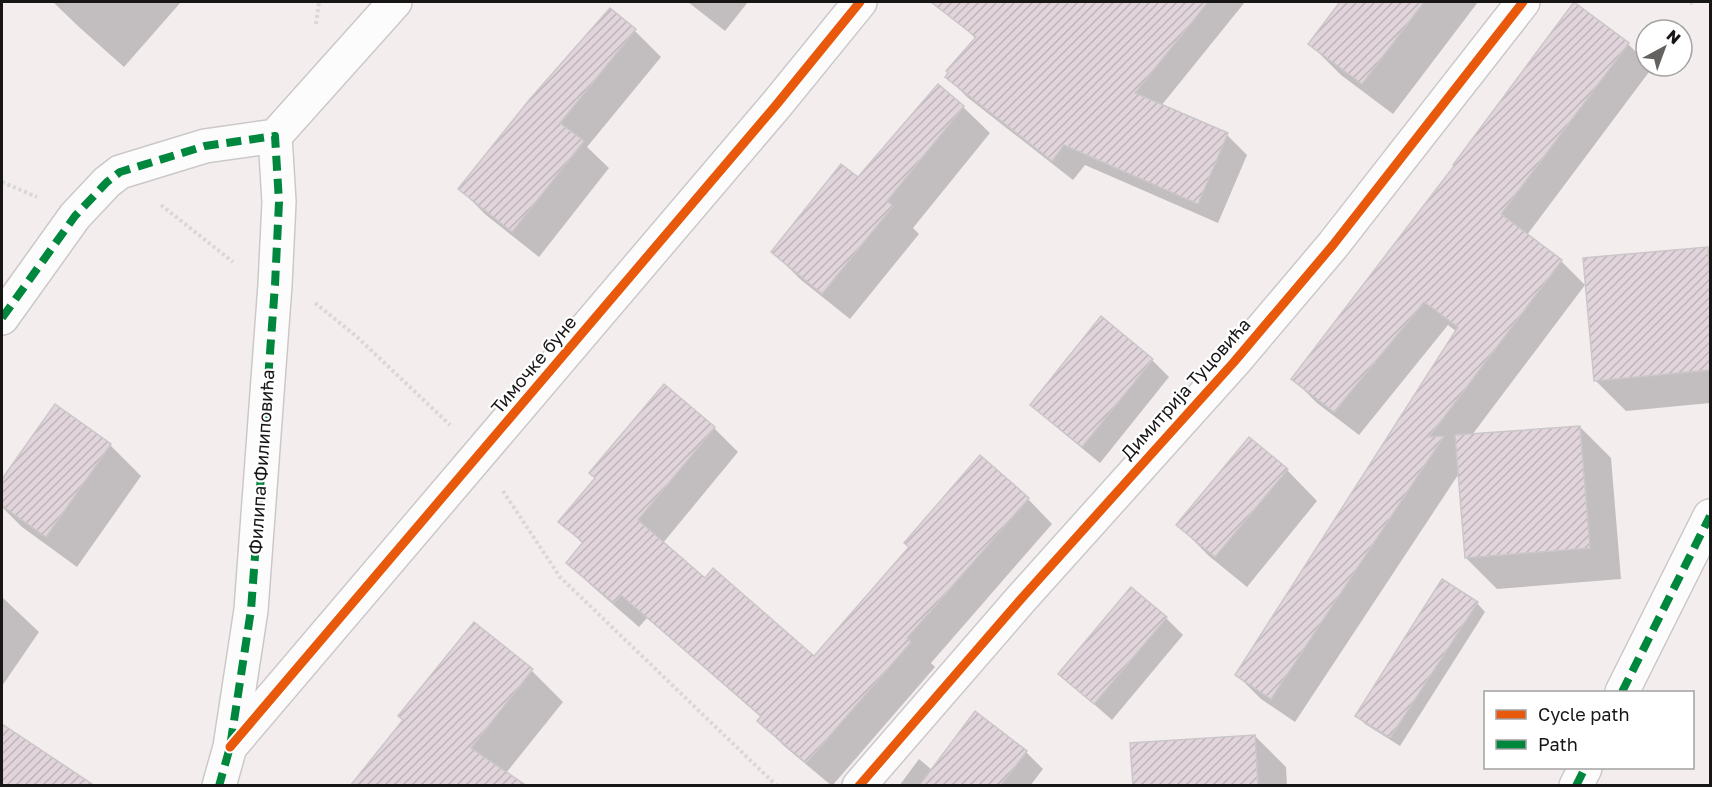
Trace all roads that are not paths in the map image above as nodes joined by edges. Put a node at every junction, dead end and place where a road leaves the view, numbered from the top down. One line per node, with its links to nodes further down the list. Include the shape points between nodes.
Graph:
1 (395, 2): 4 (street)
2 (860, 2): 8 (street, Тимочке буне)
3 (1522, 2): 11 (street, Димитрија Туцовића, via 1333,245)
4 (275, 136): 5 (street, via 205,146 120,172 75,216); 8 (street, Филипа Филиповића, via 279,202 268,380 251,610)
5 (2, 318)
6 (1710, 516): 7 (street)
7 (1623, 691)
8 (230, 747): 10 (street, Филипа Филиповића)
9 (1584, 769): 12 (street)
10 (219, 786)
11 (859, 786)
12 (1576, 786)

